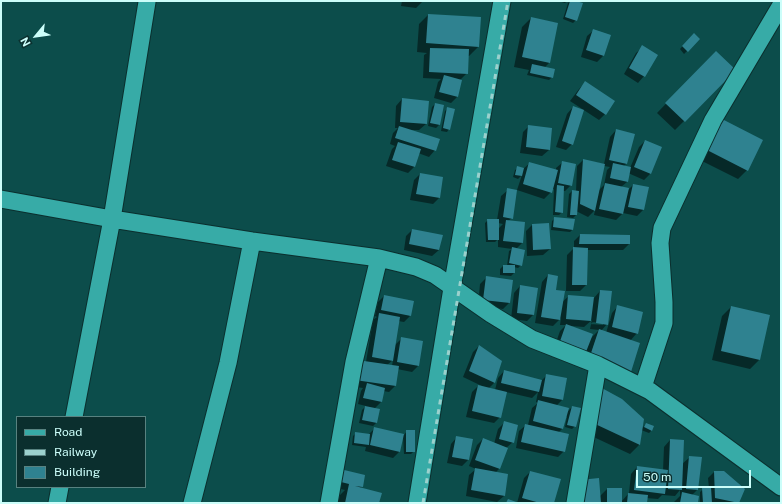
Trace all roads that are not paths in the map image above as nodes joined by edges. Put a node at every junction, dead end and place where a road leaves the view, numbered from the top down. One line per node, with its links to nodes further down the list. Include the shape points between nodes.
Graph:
1 (502, 1): 8 (street)
2 (147, 2): 5 (street)
3 (781, 5): 10 (street, via 713,120 662,228 660,243 664,323)
4 (1, 199): 5 (street)
5 (112, 219): 6 (street); 11 (street)
6 (252, 241): 7 (street); 15 (street, via 228,363)
7 (379, 258): 8 (street, via 416,267 435,275); 16 (street, via 354,362)
8 (452, 288): 9 (street, via 532,339); 17 (street)
9 (598, 364): 10 (street); 18 (street)
10 (643, 387): 12 (street)
11 (74, 416)
12 (781, 487)
13 (60, 488): 14 (street)
14 (57, 503)
15 (192, 503)
16 (329, 503)
17 (417, 503)
18 (575, 503)

